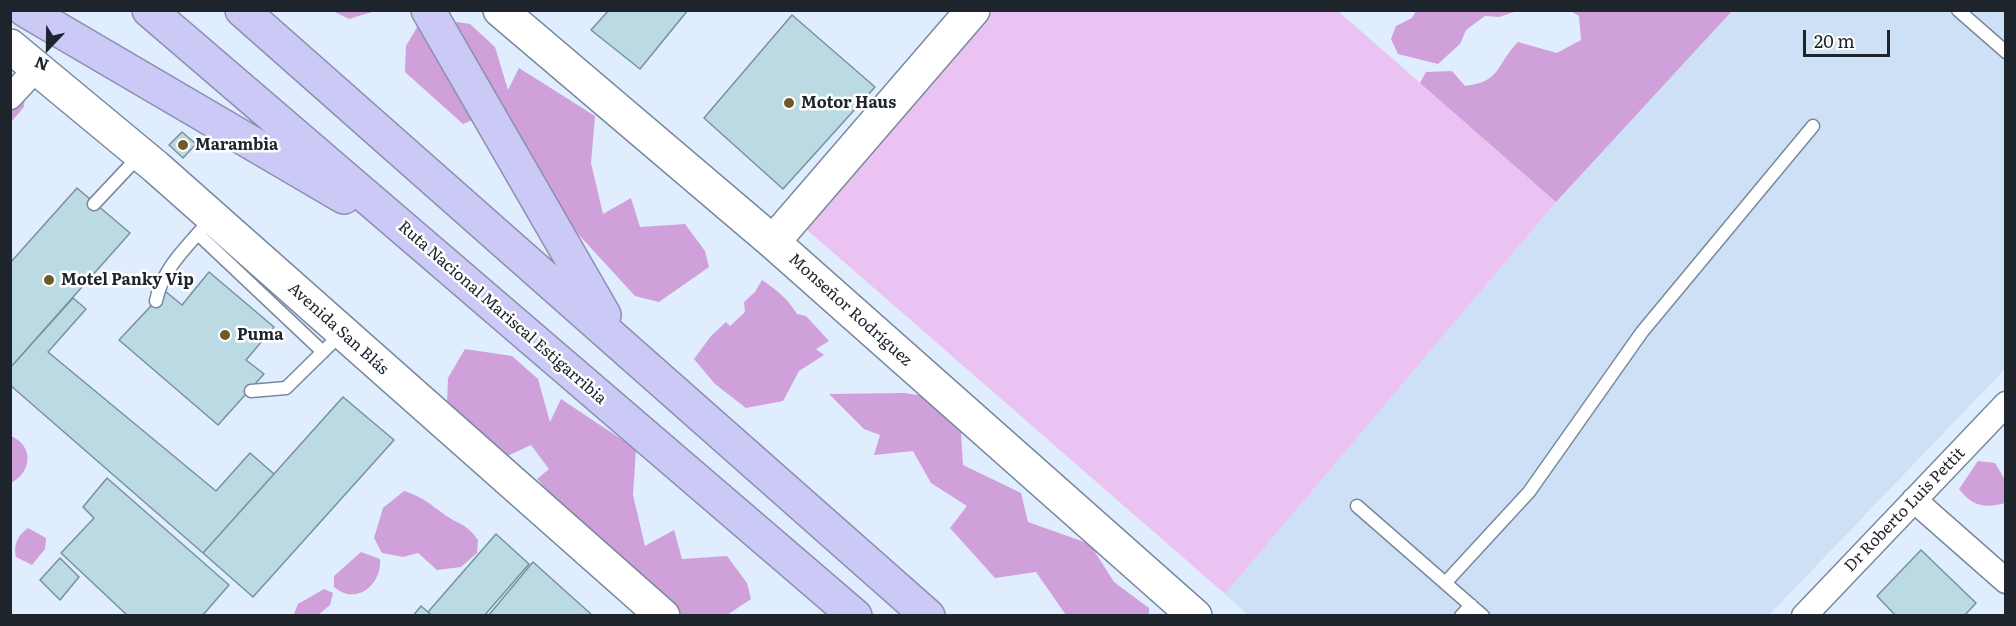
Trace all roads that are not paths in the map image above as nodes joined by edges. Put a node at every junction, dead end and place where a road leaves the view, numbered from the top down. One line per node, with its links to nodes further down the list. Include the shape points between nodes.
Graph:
1 (25, 10): 16 (highway)
2 (149, 10): 16 (highway, Ruta Nacional Mariscal Estigarribia)
3 (242, 10): 19 (highway)
4 (428, 10): 19 (highway)
5 (500, 10): 17 (street, Monseñor Rodríguez)
6 (973, 10): 17 (street)
7 (1958, 10): 9 (lane)
8 (10, 46): 10 (street, Avenida San Blás)
9 (2006, 52)
10 (36, 69): 11 (street); 13 (street, Avenida San Blás)
11 (10, 97)
12 (1813, 126): 25 (lane, via 1642,332 1529,492)
13 (141, 154): 14 (lane); 15 (street, Avenida San Blás)
14 (94, 204)
15 (205, 226): 18 (lane, via 168,268); 20 (street, Avenida San Blás)
16 (417, 240): 29 (highway, Ruta Nacional Mariscal Estigarribia)
17 (773, 242): 31 (street, Monseñor Rodríguez)
18 (156, 301)
19 (619, 340): 30 (highway)
20 (333, 342): 21 (lane, via 286,388); 28 (street, Avenida San Blás)
21 (251, 391)
22 (2006, 404): 23 (street, Dr Roberto Luis Pettit)
23 (1914, 500): 26 (street); 34 (street, Dr Roberto Luis Pettit)
24 (1357, 506): 25 (lane)
25 (1447, 581): 27 (lane)
26 (2006, 581)
27 (1471, 605): 32 (lane); 33 (lane)
28 (663, 615)
29 (855, 615)
30 (928, 615)
31 (1195, 615)
32 (1461, 615)
33 (1484, 615)
34 (1804, 615)

